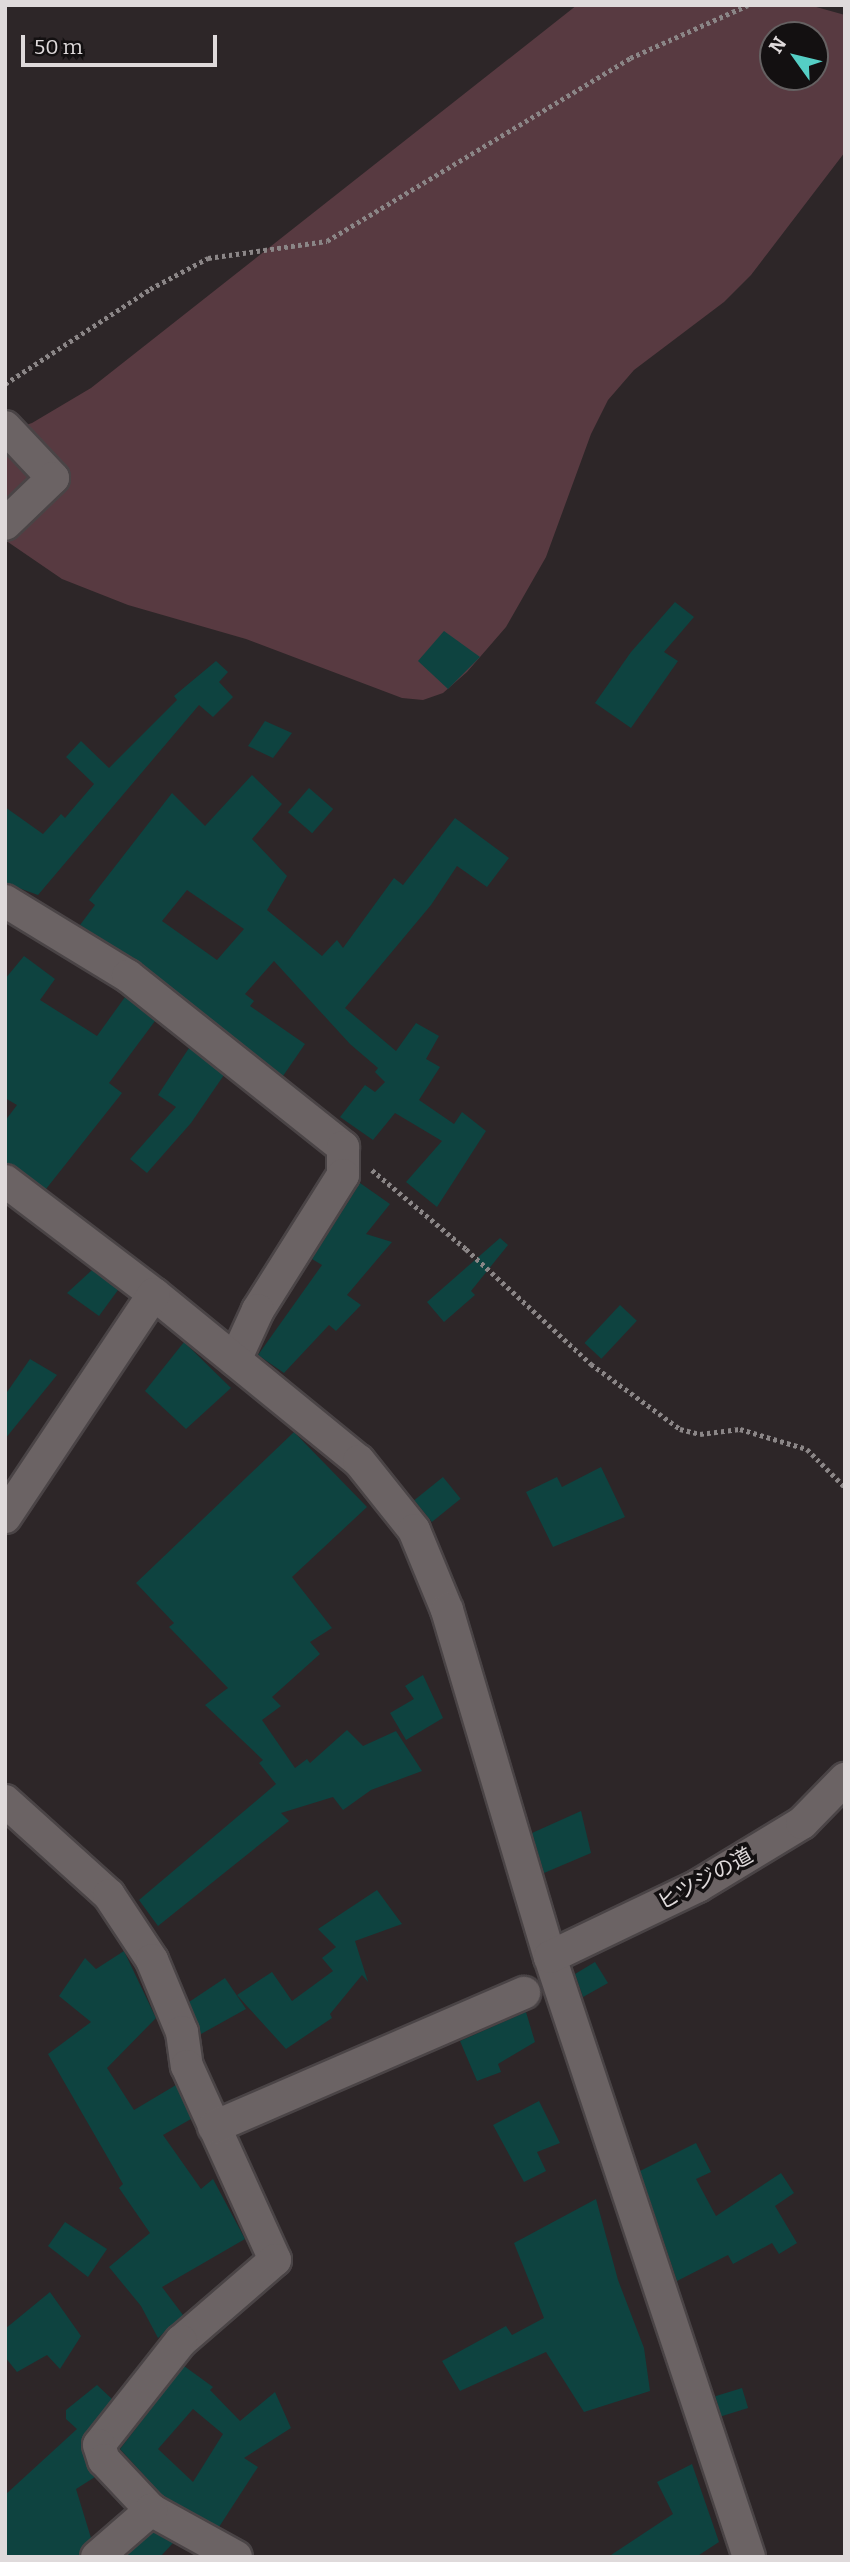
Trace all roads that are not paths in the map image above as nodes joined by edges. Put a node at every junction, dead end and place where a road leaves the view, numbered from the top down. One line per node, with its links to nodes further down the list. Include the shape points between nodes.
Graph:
1 (5, 427): 2 (street, via 53,478)
2 (5, 524)
3 (5, 901): 6 (street, via 128,976 342,1147 343,1175 258,1310)
4 (5, 1181): 5 (street)
5 (154, 1294): 6 (street); 7 (street)
6 (235, 1360): 10 (street, via 359,1461 414,1530 447,1609)
7 (5, 1517)
8 (845, 1779): 10 (street, ヒツジの道, via 802,1823 698,1886)
9 (5, 1801): 12 (street, via 110,1895 152,1960)
10 (550, 1957): 16 (street)
11 (524, 1993): 12 (street)
12 (214, 2127): 13 (street, via 275,2260 181,2341 99,2445 104,2460)
13 (151, 2510): 14 (street); 15 (street)
14 (97, 2557)
15 (236, 2557)
16 (749, 2557)

